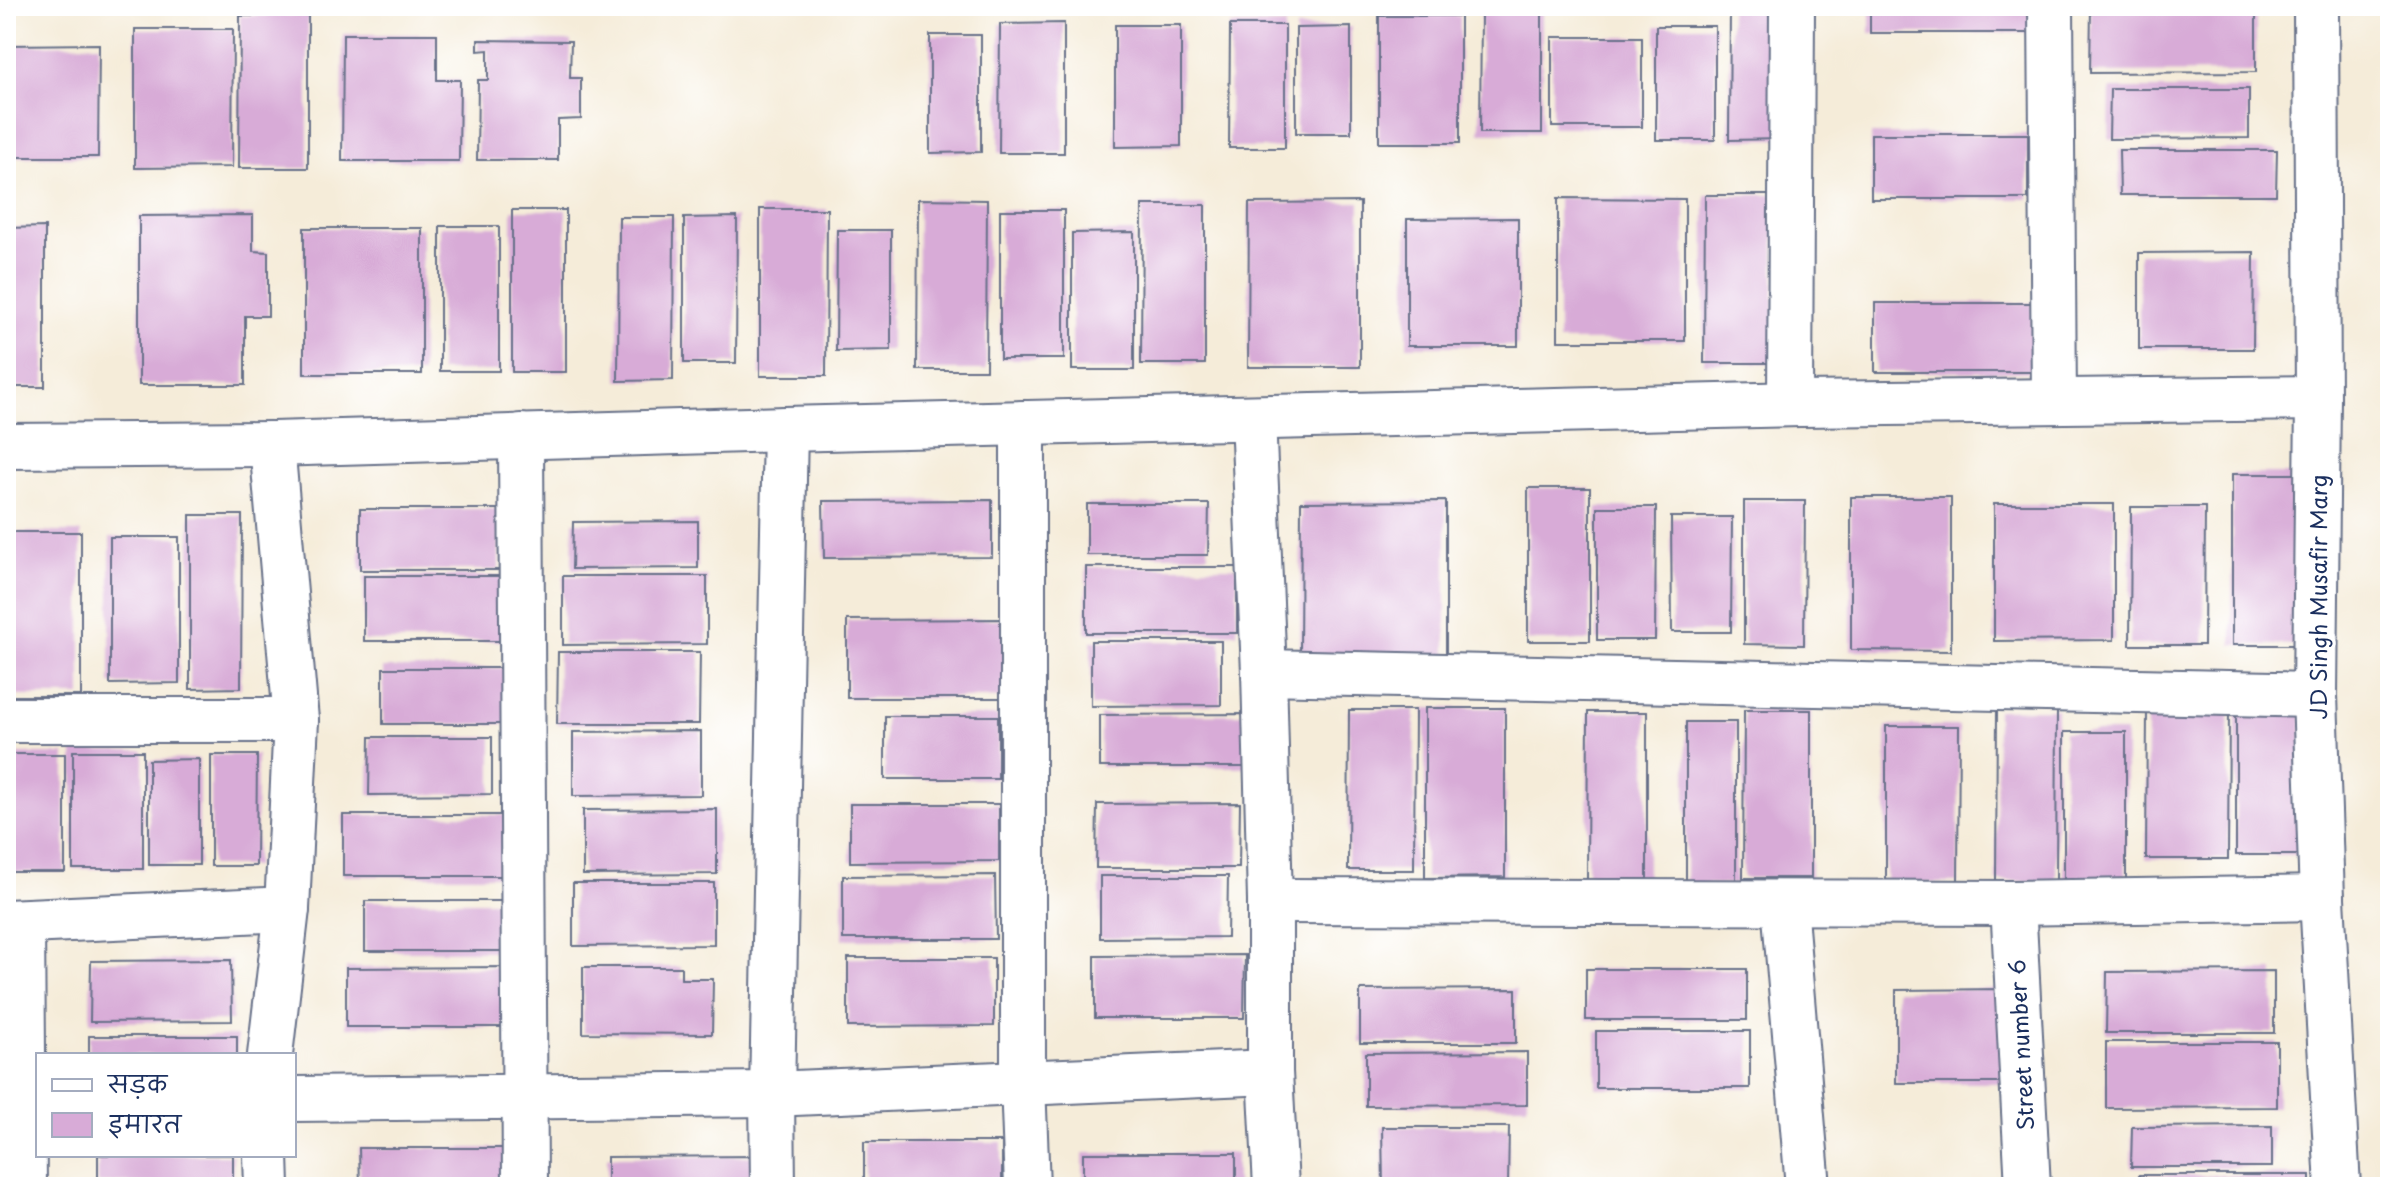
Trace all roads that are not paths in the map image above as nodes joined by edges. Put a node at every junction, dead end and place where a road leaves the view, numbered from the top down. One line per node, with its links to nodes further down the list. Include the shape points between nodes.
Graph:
1 (1792, 6): 6 (street, via 1790,402)
2 (2051, 6): 5 (street)
3 (2316, 6): 4 (street, JD Singh Musafir Marg)
4 (2318, 398): 5 (street); 14 (street, JD Singh Musafir Marg)
5 (2054, 401): 6 (street)
6 (1800, 404): 7 (street)
7 (1253, 418): 8 (street); 13 (street)
8 (1023, 423): 9 (street); 25 (street)
9 (785, 429): 10 (street); 26 (street)
10 (521, 436): 11 (street); 27 (street)
11 (272, 444): 12 (street); 16 (street)
12 (6, 446)
13 (1264, 672): 14 (street); 18 (street)
14 (2315, 695): 17 (street, JD Singh Musafir Marg)
15 (6, 720): 16 (street)
16 (296, 720): 21 (street)
17 (2322, 898): 19 (street); 38 (street, JD Singh Musafir Marg)
18 (1270, 901): 20 (street); 24 (street)
19 (2013, 903): 20 (street); 37 (street, Street number 6)
20 (1784, 904): 36 (street)
21 (287, 909): 22 (street); 23 (street)
22 (14, 922): 30 (street)
23 (270, 1053)
24 (1270, 1072): 25 (street); 35 (street)
25 (1023, 1083): 26 (street); 34 (street)
26 (772, 1094): 27 (street); 33 (street)
27 (525, 1096): 28 (street); 32 (street)
28 (296, 1099)
29 (266, 1157): 31 (street)
30 (24, 1187)
31 (267, 1187)
32 (525, 1187)
33 (773, 1187)
34 (1027, 1187)
35 (1276, 1187)
36 (1808, 1187)
37 (2028, 1187)
38 (2338, 1187)

